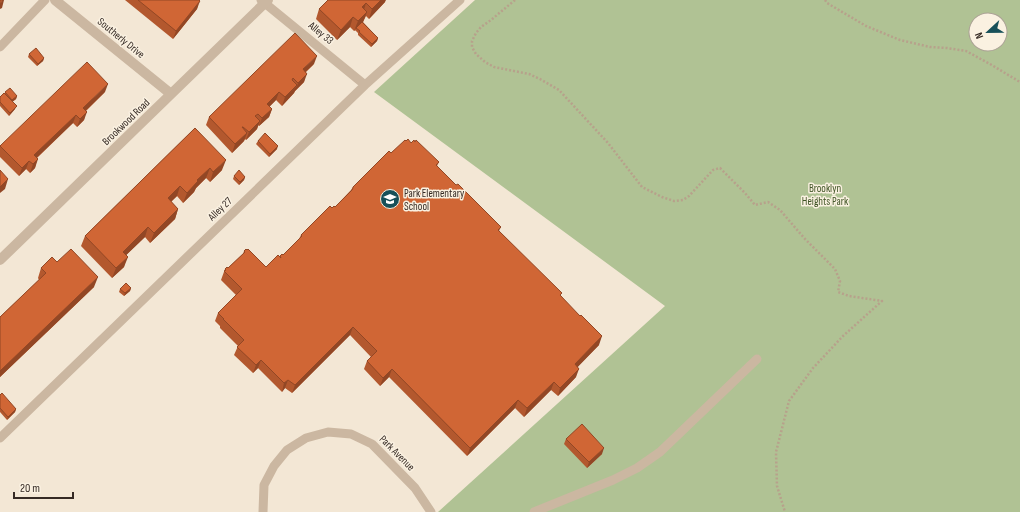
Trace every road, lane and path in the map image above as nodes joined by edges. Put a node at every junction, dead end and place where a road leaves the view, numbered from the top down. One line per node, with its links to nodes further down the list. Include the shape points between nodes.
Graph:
1 (45, 0): 7 (lane)
2 (55, 0): 10 (street, Southerly Drive)
3 (460, 0): 9 (lane, Alley 27)
4 (515, 0): 17 (path, via 481,27 472,41 476,54 485,62 494,67 529,74 559,90 608,143 642,187 662,197 674,201 683,200 713,170 720,168 755,205 768,202 780,210 835,269 840,281 838,292 882,301 843,336 813,368 789,401 776,452 777,486)
5 (825, 0): 8 (path, via 873,29 900,40 966,51)
6 (265, 1): 9 (lane, Alley 33); 10 (street, Brookwood Road)
7 (0, 47)
8 (1020, 82)
9 (365, 85): 13 (lane, Alley 27)
10 (171, 94): 11 (street, Brookwood Road)
11 (0, 260)
12 (757, 359): 16 (lane, via 660,452 637,468)
13 (0, 438)
14 (263, 512): 15 (lane, Park Avenue, via 264,485 274,466 287,450 306,438 328,432 351,434 372,444 415,488)
15 (431, 512)
16 (534, 512)
17 (785, 512)

